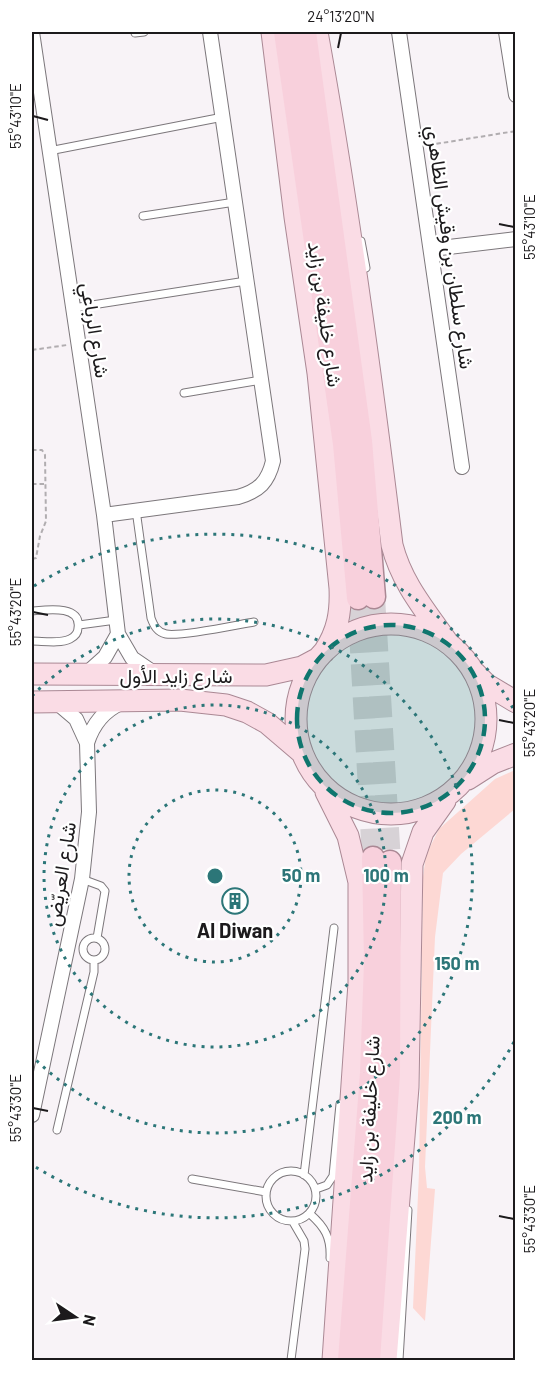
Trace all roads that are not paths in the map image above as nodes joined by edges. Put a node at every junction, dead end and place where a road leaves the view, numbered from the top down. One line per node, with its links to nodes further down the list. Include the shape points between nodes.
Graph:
1 (32, 32): 13 (street, شارع الرباعي)
2 (144, 32): 10 (lane)
3 (210, 32): 12 (street)
4 (272, 32): 16 (main road)
5 (285, 32): 6 (highway, شارع خليفة بن زايد, via 366,597 361,441)
6 (304, 32)
7 (317, 32): 34 (main road, via 395,557 408,587)
8 (399, 32): 19 (street, شارع سلطان بن وقيش الظاهري)
9 (506, 32): 11 (street)
10 (135, 33)
11 (516, 95)
12 (223, 117): 13 (lane); 14 (street)
13 (49, 151): 23 (street, شارع الرباعي)
14 (235, 202): 15 (lane); 20 (street)
15 (143, 216)
16 (296, 224): 18 (lane); 22 (main road)
17 (516, 239): 19 (street)
18 (291, 248)
19 (432, 249): 26 (street, شارع سلطان بن وقيش الظاهري)
20 (246, 281): 23 (lane); 24 (street)
21 (297, 285): 22 (lane)
22 (308, 304): 35 (main road, via 341,605 333,638)
23 (73, 308): 28 (street, شارع الرباعي)
24 (261, 380): 25 (lane); 27 (street, via 273,461 262,485 238,497)
25 (184, 393)
26 (462, 467)
27 (136, 510): 28 (street); 30 (lane, via 151,618 158,631 172,635)
28 (104, 515): 32 (street, شارع الرباعي)
29 (32, 611): 31 (lane, via 68,611)
30 (254, 622)
31 (79, 624): 32 (lane); 33 (lane, via 75,635 66,640)
32 (117, 627): 37 (street, via 105,657); 38 (street, شارع الرباعي, via 126,651)
33 (32, 641)
34 (448, 643): 35 (main road, via 421,628 391,624 354,631); 36 (main road)
35 (321, 655): 38 (main road, شارع زايد الأول, via 302,667 266,675); 45 (main road, via 302,684 297,703 296,723)
36 (472, 669): 43 (main road, via 486,684); 48 (main road, via 482,692 486,728 480,753)
37 (85, 674): 38 (main road, شارع زايد الأول); 39 (main road, شارع زايد الأول)
38 (155, 674)
39 (32, 675)
40 (32, 702): 41 (main road, شارع زايد الأول)
41 (56, 702): 42 (main road, شارع زايد الأول); 44 (street, شارع العريّض, via 75,719)
42 (124, 702): 44 (street, via 96,722); 45 (main road, شارع زايد الأول, via 180,700 226,705 267,723)
43 (516, 702)
44 (87, 743): 49 (street, شارع العريّض, via 89,812)
45 (302, 752): 47 (main road)
46 (516, 754): 48 (main road, via 493,763)
47 (323, 786): 48 (main road, via 350,805 370,813 392,815 425,808); 55 (main road, via 343,823 356,862)
48 (457, 788): 57 (main road, via 423,832 412,864)
49 (82, 879): 51 (lane, via 105,891); 52 (street, شارع العريّض)
50 (334, 928): 61 (lane)
51 (97, 938): 53 (lane, via 88,939); 54 (lane, via 105,950 102,957)
52 (68, 943): 53 (lane); 59 (street, شارع العريّض)
53 (84, 946): 54 (lane, via 87,957)
54 (94, 960): 60 (lane)
55 (359, 983): 56 (lane); 71 (main road)
56 (345, 1060)
57 (408, 1087): 63 (lane); 74 (main road)
58 (342, 1094): 64 (lane, via 333,1176 327,1185)
59 (32, 1115)
60 (57, 1130)
61 (304, 1174): 64 (lane); 65 (lane, via 281,1173)
62 (192, 1179): 65 (lane)
63 (409, 1181)
64 (316, 1189): 67 (lane)
65 (266, 1192): 68 (lane, via 273,1214)
66 (408, 1204): 75 (lane)
67 (310, 1214): 68 (lane); 69 (lane, via 326,1232)
68 (293, 1222): 70 (lane, via 305,1249)
69 (330, 1266)
70 (291, 1360)
71 (333, 1360)
72 (349, 1360): 73 (highway, شارع خليفة بن زايد, via 371,1073 381,860 389,1074)
73 (369, 1360)
74 (386, 1360)
75 (399, 1360)

